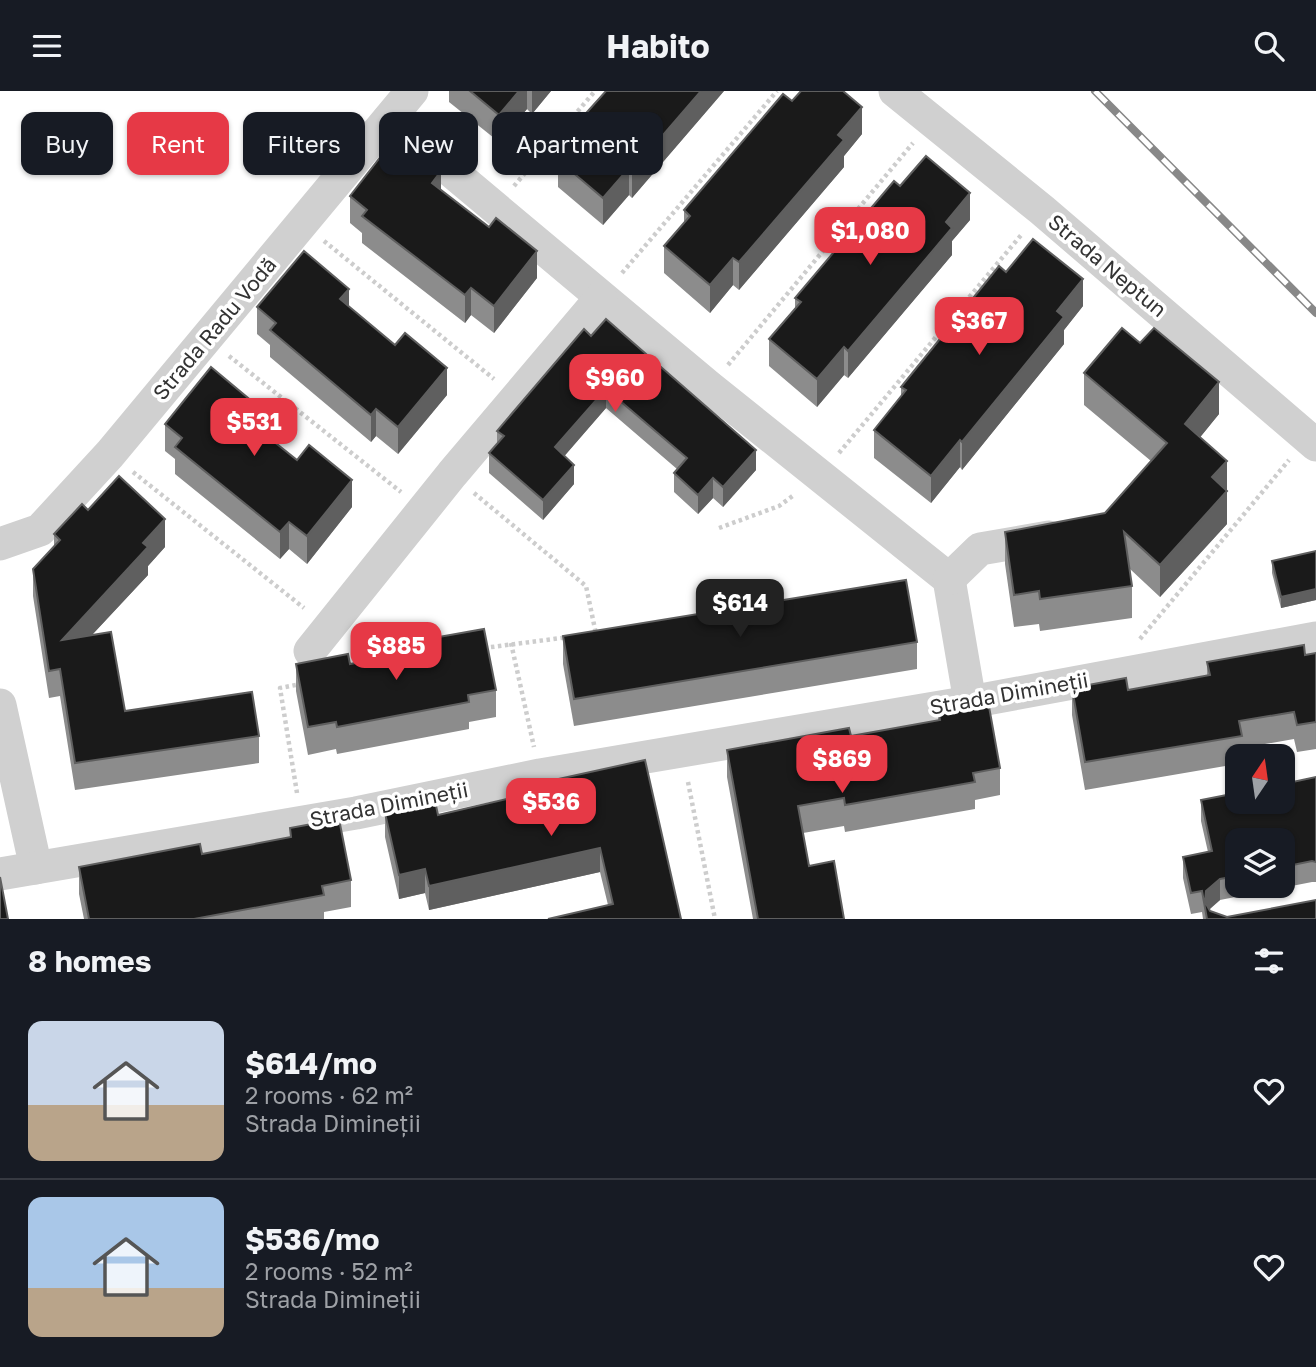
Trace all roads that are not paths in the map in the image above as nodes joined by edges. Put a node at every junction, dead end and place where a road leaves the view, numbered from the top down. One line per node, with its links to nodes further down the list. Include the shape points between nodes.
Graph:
1 (412, 91): 3 (street, Strada Radu Vodă)
2 (895, 91): 7 (street, Strada Neptun)
3 (395, 112)
4 (379, 131): 9 (street, Strada Radu Vodă, via 110,454 40,530)
5 (456, 175): 6 (street)
6 (601, 298): 10 (street); 12 (street, via 423,510)
7 (1312, 441)
8 (1081, 532): 10 (street, via 980,548)
9 (0, 544)
10 (949, 579): 13 (street)
11 (1316, 638): 13 (street, Strada Dimineții)
12 (315, 654)
13 (970, 702): 15 (street, Strada Dimineții)
14 (0, 705): 15 (street)
15 (36, 868): 16 (street, Strada Dimineții)
16 (0, 874)

